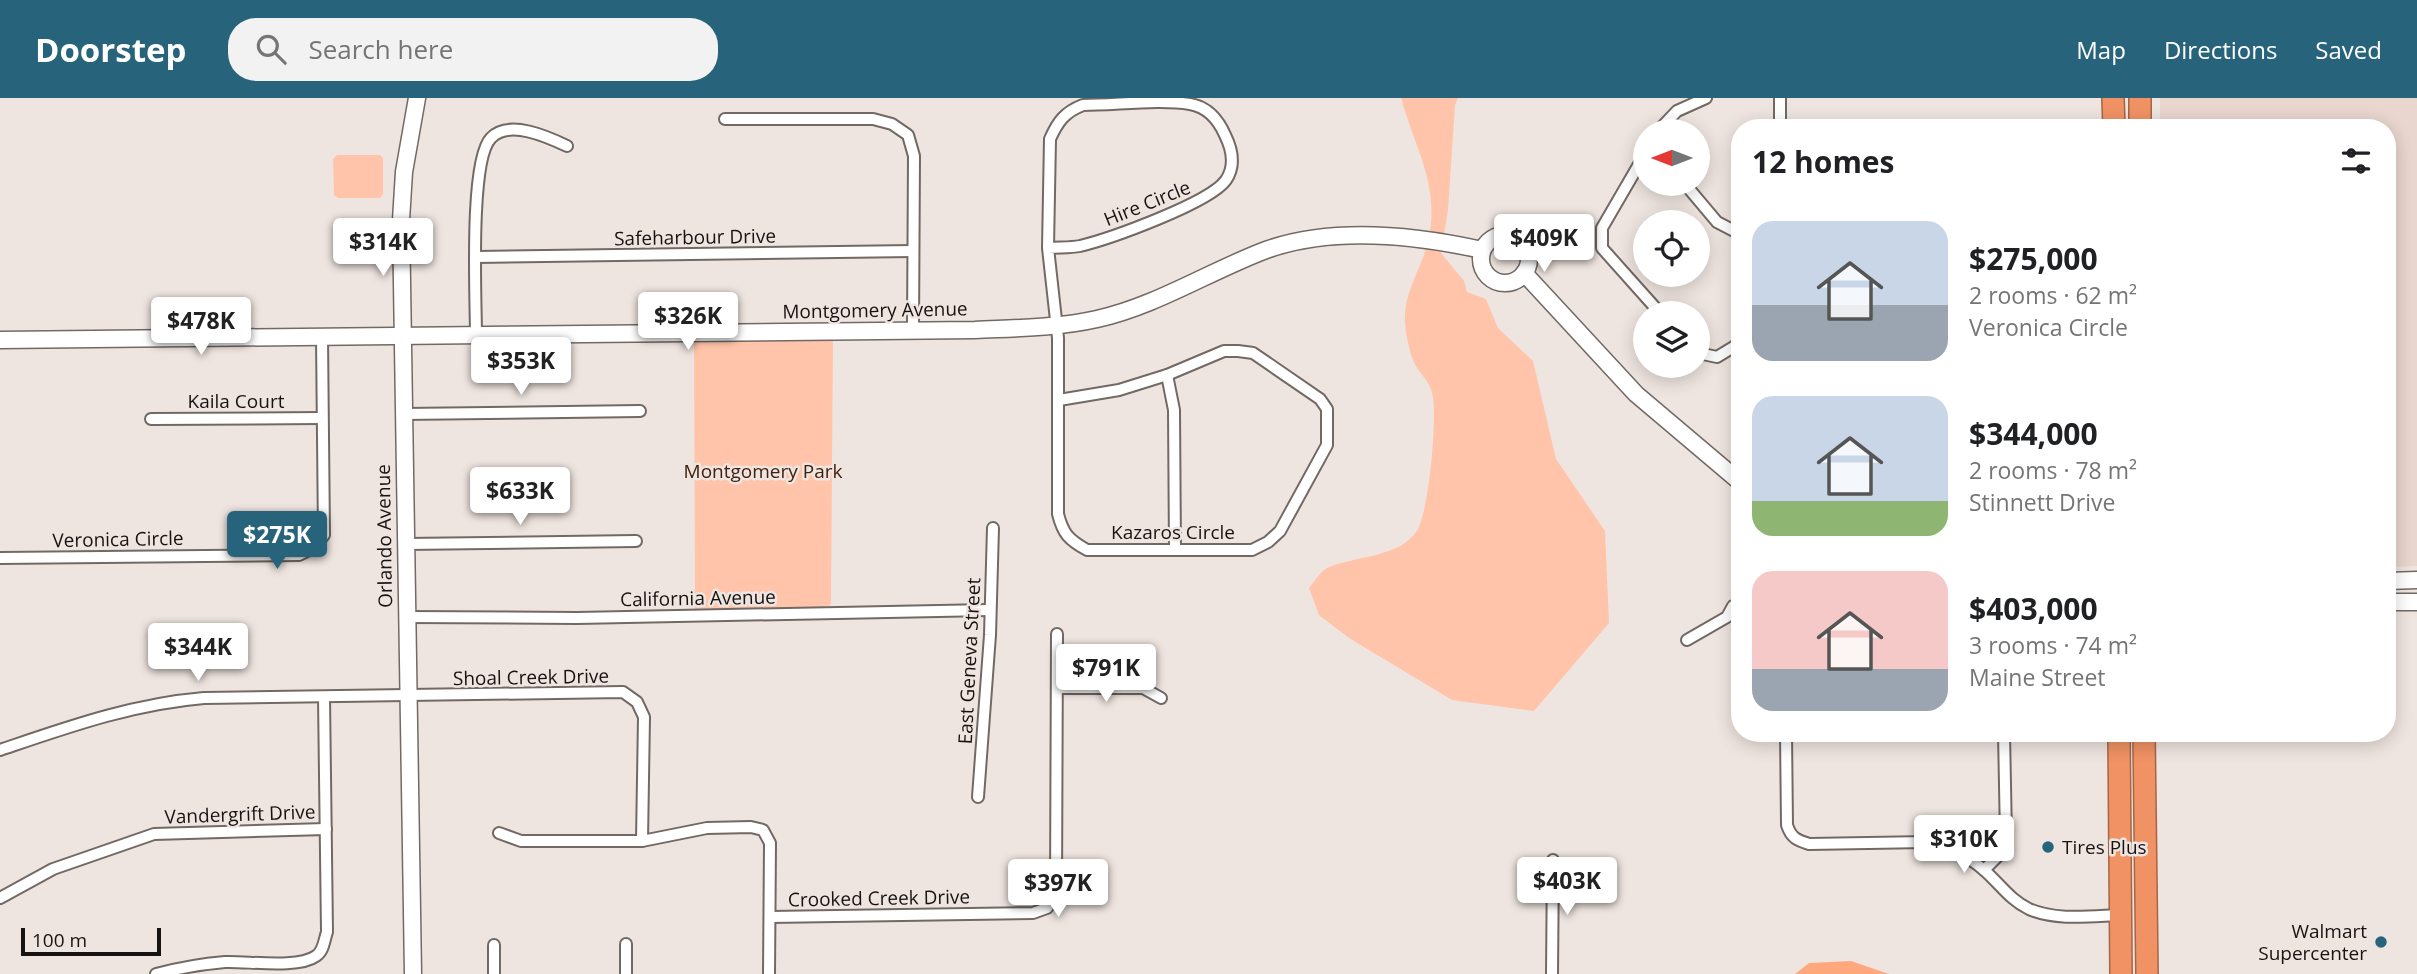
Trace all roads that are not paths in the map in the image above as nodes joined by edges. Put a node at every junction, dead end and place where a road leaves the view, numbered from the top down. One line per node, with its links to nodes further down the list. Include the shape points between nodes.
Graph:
1 (417, 98): 23 (street, Orlando Avenue, via 401,203)
2 (1706, 98): 7 (street)
3 (1780, 98): 8 (street)
4 (2113, 98): 9 (highway)
5 (2140, 98): 10 (highway)
6 (725, 119): 17 (street, via 873,119 908,135 914,156)
7 (1669, 119)
8 (1780, 119)
9 (2113, 119)
10 (2140, 119)
11 (567, 146): 18 (street, via 540,133 505,131 491,137 484,150 477,195)
12 (1633, 175): 20 (street, via 1600,238 1602,248)
13 (1695, 196): 14 (street, via 1717,222)
14 (1731, 229)
15 (1048, 248): 15 (street, Hire Circle, via 1108,238 1208,197 1227,178 1232,163 1232,151 1218,120 1192,104 1083,105 1068,111 1056,123 1050,139); 21 (street, Hire Circle)
16 (1482, 250): 19 (street, via 1482,267 1497,282 1513,281); 19 (street, via 1502,235 1517,239 1528,257); 21 (street, Montgomery Avenue, via 1421,238 1304,240 1267,250 1099,318)
17 (913, 251): 18 (street, Safeharbour Drive); 22 (street)
18 (476, 257): 24 (street)
19 (1524, 273): 35 (street, via 1636,394)
20 (1649, 301)
21 (1055, 326): 22 (street, Montgomery Avenue); 30 (street, Kazaros Circle)
22 (913, 330): 24 (street, Montgomery Avenue)
23 (402, 336): 24 (street, Montgomery Avenue); 25 (street, Montgomery Avenue); 32 (street, Orlando Avenue)
24 (476, 336)
25 (322, 337): 26 (street, Montgomery Avenue); 33 (street, Veronica Circle)
26 (0, 341)
27 (1731, 348): 28 (street, via 1717,357)
28 (1710, 356)
29 (1167, 375): 30 (street, Kazaros Circle, via 1090,397); 39 (street, via 1174,410); 39 (street, Kazaros Circle, via 1224,351 1253,354 1320,399 1329,426 1327,445 1280,531 1268,542 1252,550)
30 (1059, 400): 39 (street, Kazaros Circle, via 1058,514 1063,532 1087,550)
31 (640, 411): 32 (street)
32 (403, 414): 38 (street, Orlando Avenue)
33 (322, 418): 34 (street, Kaila Court); 40 (street, Veronica Circle, via 324,535 299,555)
34 (151, 419)
35 (1731, 474)
36 (993, 528): 45 (street, East Geneva Street)
37 (636, 541): 38 (street)
38 (405, 544): 47 (street, Orlando Avenue)
39 (1175, 550)
40 (0, 558)
41 (2417, 580): 42 (street)
42 (2396, 581)
43 (2417, 601): 44 (street)
44 (2396, 602)
45 (989, 610): 47 (street, California Avenue); 61 (street, East Geneva Street)
46 (1731, 610): 48 (street)
47 (407, 617): 54 (street, Orlando Avenue)
48 (1727, 617): 49 (street); 51 (street)
49 (1731, 618)
50 (1057, 634): 52 (street, Crooked Creek Drive)
51 (1687, 640)
52 (1057, 688): 55 (street, via 1143,688); 69 (street, Crooked Creek Drive, via 1056,894 1046,908 1032,913)
53 (324, 697): 54 (street); 60 (street, via 158,702 103,715); 62 (street)
54 (408, 697): 64 (street, Shoal Creek Drive, via 623,692 637,702 644,717); 73 (street, Orlando Avenue)
55 (1161, 698)
56 (1786, 742): 66 (street, via 1787,825 1797,840 1809,844 1927,842 1945,846)
57 (2004, 742): 66 (street, via 2006,837 2002,852)
58 (2119, 742): 68 (highway)
59 (2144, 742): 79 (highway)
60 (0, 750)
61 (978, 797)
62 (326, 829): 67 (street, Vandergrift Drive, via 154,834 53,869); 72 (street, via 327,932 315,958 226,962)
63 (499, 833): 64 (street, via 521,841)
64 (642, 841): 69 (street, via 707,828 763,830 771,843)
65 (1553, 860): 77 (street)
66 (1984, 870): 68 (street, via 2010,897 2030,909 2053,915)
67 (0, 898)
68 (2121, 915): 78 (highway)
69 (770, 917): 76 (street)
70 (626, 944): 75 (street)
71 (494, 945): 74 (street)
72 (156, 974)
73 (413, 974)
74 (494, 974)
75 (626, 974)
76 (769, 974)
77 (1552, 974)
78 (2121, 974)
79 (2147, 974)

